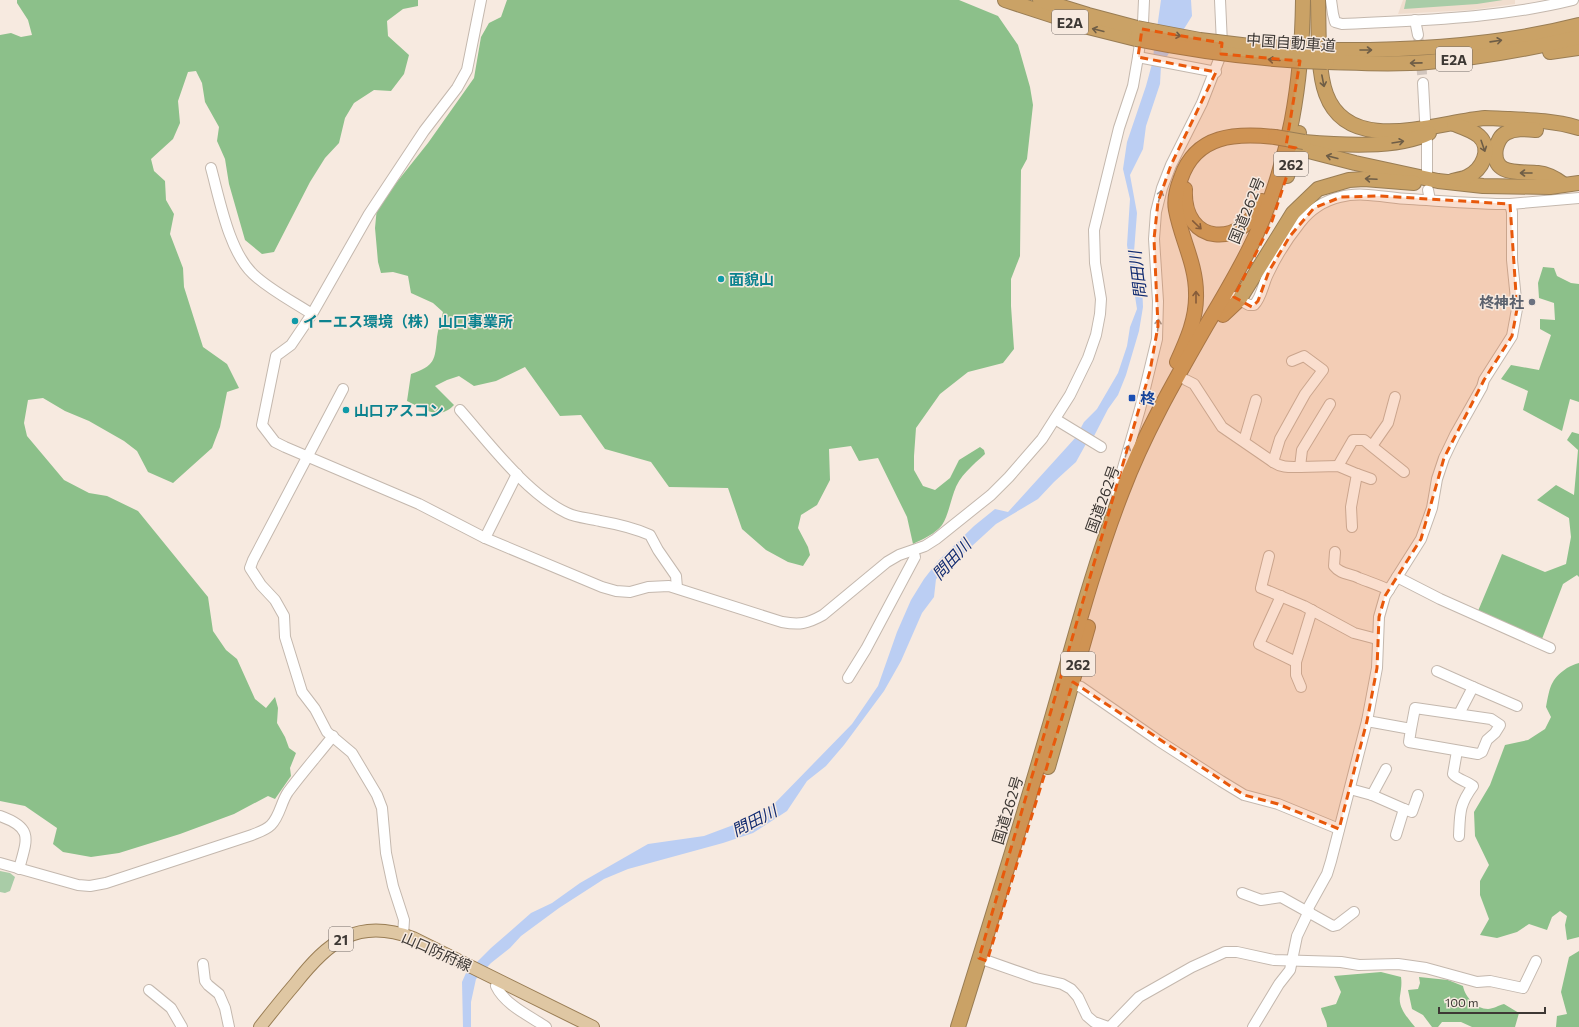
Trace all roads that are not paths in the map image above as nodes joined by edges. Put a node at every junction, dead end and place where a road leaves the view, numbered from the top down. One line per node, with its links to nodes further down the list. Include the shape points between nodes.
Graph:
1 (481, 0): 37 (street, via 467,70 369,214)
2 (1005, 0): 13 (highway, 中国自動車道 / E2A, one-way to 2, via 1088,27)
3 (1040, 0): 13 (highway, 中国自動車道 / E2A)
4 (1144, 0): 19 (street)
5 (1220, 0): 20 (street, via 1222,44)
6 (1303, 0): 29 (highway, 国道262号 / 262, via 1299,78)
7 (1312, 0): 36 (highway, 国道262号 / 262, via 1308,79 1294,154 1272,221)
8 (1318, 0): 24 (highway, one-way to 24, via 1321,72 1326,94 1333,109 1343,120 1375,132)
9 (1331, 0): 11 (street, via 1335,22 1342,24)
10 (1573, 0): 11 (street, via 1503,13)
11 (1415, 20): 14 (street)
12 (1579, 23): 17 (highway, 中国自動車道 / E2A, one-way to 12, via 1463,45 1555,31)
13 (1136, 33): 17 (highway, 中国自動車道 / E2A, bridge, via 1192,50 1247,57 1288,61)
14 (1418, 35)
15 (1579, 37): 18 (highway, 中国自動車道 / E2A)
16 (1579, 48): 18 (highway)
17 (1327, 56): 18 (highway, 中国自動車道 / E2A, one-way to 17, via 1374,64)
18 (1483, 56)
19 (1141, 57): 20 (street); 45 (street, via 1119,128 1094,230 1100,314 1091,349)
20 (1216, 72): 64 (street, one-way to 20, via 1157,339 1154,225 1158,202 1170,165)
21 (1423, 83): 22 (street)
22 (1425, 120)
23 (1560, 123): 24 (highway, via 1486,118); 25 (highway); 32 (highway, one-way to 23, via 1552,176 1504,170 1495,154 1498,141 1511,130 1543,130)
24 (1450, 124): 28 (highway, one-way to 24, via 1398,142 1421,137); 33 (highway, one-way to 33, via 1467,129 1480,137 1486,149 1484,159 1478,170 1468,177)
25 (1579, 128)
26 (1274, 140): 28 (highway); 29 (highway, one-way to 29, via 1232,143 1206,155 1197,163 1185,186 1184,202 1188,215 1203,230 1216,235 1231,233 1254,216); 49 (highway, one-way to 26, via 1153,413 1191,329 1196,310 1195,275 1176,208 1177,189 1183,171 1195,154 1212,142 1235,135 1250,134)
27 (1427, 141): 33 (street)
28 (1302, 145): 33 (highway, one-way to 28)
29 (1281, 166): 49 (highway, 国道262号 / 262, via 1268,206 1245,256)
30 (211, 168): 37 (street, via 239,257 253,274)
31 (1579, 182): 32 (highway)
32 (1563, 184): 33 (highway, via 1550,187)
33 (1434, 185): 35 (street); 36 (highway, one-way to 36, via 1356,180 1332,184 1318,190 1293,213); 36 (street, via 1341,196 1314,208 1290,236 1269,271 1258,301 1254,305 1249,305)
34 (1579, 198): 35 (street)
35 (1510, 204): 63 (street, via 1516,309 1512,336 1484,380 1444,458 1432,508 1421,539)
36 (1237, 298): 39 (highway, 国道262号 / 262, via 1223,315)
37 (312, 314): 50 (street, via 291,345 276,356 262,425 275,442)
38 (1292, 360): 51 (street, via 1304,356 1323,370 1280,439)
39 (1186, 380): 46 (street, via 1194,384 1222,427); 74 (highway, 国道262号 / 262, via 1148,452 1124,511)
40 (343, 389): 50 (street)
41 (1395, 397): 48 (street, via 1388,423)
42 (1256, 400): 46 (street)
43 (1330, 404): 53 (street, via 1302,450)
44 (460, 410): 55 (street)
45 (1056, 420): 47 (street); 60 (street, via 1026,458 990,495 936,539)
46 (1244, 441): 51 (street)
47 (1100, 446)
48 (1372, 446): 52 (street, via 1364,440 1354,440); 54 (street)
49 (1139, 451): 64 (highway, 国道262号 / 262, via 1112,518)
50 (308, 456): 59 (street, via 419,504); 81 (street, via 250,568 284,616 284,637 302,692 315,709 322,725)
51 (1274, 462): 53 (street, via 1279,466)
52 (1338, 466): 53 (street); 56 (street)
53 (1300, 467)
54 (1404, 472)
55 (517, 474): 59 (street); 65 (street, via 550,503 568,513 650,535 676,576)
56 (1357, 474): 57 (street); 58 (street, via 1351,507)
57 (1370, 478)
58 (1352, 527)
59 (486, 538): 65 (street, via 616,592 630,592 660,585)
60 (913, 551): 65 (street, via 887,562 823,615 801,624 782,622); 73 (street, via 915,557)
61 (1335, 552): 66 (street, via 1334,566 1338,571)
62 (1269, 556): 67 (street, via 1261,588)
63 (1397, 577): 66 (street); 70 (street)
64 (1091, 583): 74 (highway, 国道262号 / 262)
65 (677, 588)
66 (1389, 590): 69 (street, via 1379,617)
67 (1281, 596): 68 (street); 71 (street, via 1259,644)
68 (1312, 610): 69 (street, via 1354,633); 71 (street)
69 (1377, 639): 79 (street, via 1377,668)
70 (1550, 648)
71 (1296, 662): 75 (street, via 1296,674)
72 (1437, 671): 76 (street)
73 (848, 678)
74 (1068, 682): 89 (street, via 1081,687 1244,795 1278,804); 98 (highway, 国道262号 / 262)
75 (1301, 687)
76 (1473, 687): 77 (street); 78 (street)
77 (1517, 706)
78 (1459, 714): 80 (street, via 1416,708); 82 (street, via 1491,719 1500,725 1486,740 1482,752 1478,754)
79 (1367, 721): 80 (street); 84 (street)
80 (1411, 729): 82 (street, via 1409,742)
81 (333, 736): 93 (street, via 288,792 275,819 264,830 106,883 90,886); 97 (street, via 352,753 382,808 386,853 404,920)
82 (1457, 751): 91 (street, via 1453,774 1473,786 1460,808)
83 (1386, 769): 85 (street)
84 (1350, 789): 85 (street); 89 (street)
85 (1372, 795): 87 (street)
86 (1418, 795): 87 (street, via 1412,812)
87 (1404, 809): 90 (street)
88 (0, 816): 93 (street, via 20,825 24,832 26,841)
89 (1339, 829): 95 (street, via 1327,874)
90 (1396, 835)
91 (1459, 836)
92 (0, 863): 93 (street)
93 (19, 869)
94 (1242, 893): 95 (street, via 1261,900 1281,896)
95 (1308, 911): 96 (street, via 1333,926); 99 (street, via 1297,936)
96 (1354, 912)
97 (403, 935): 102 (main road, 山口防府線 / 21); 106 (main road, 山口防府線 / 21, via 375,930 339,940 318,956)
98 (983, 959): 109 (highway, 国道262号 / 262); 110 (highway, 国道262号 / 262); 111 (street, via 1036,978 1062,984 1078,997 1087,1016 1094,1022)
99 (1292, 961): 100 (street, via 1398,964 1426,968 1477,982 1490,980 1522,988); 111 (street, via 1226,952 1192,967 1139,997); 112 (street, via 1290,970)
100 (1536, 961)
101 (203, 964): 105 (street, via 205,981 219,994)
102 (499, 980): 107 (street, via 496,986 499,992 511,1004); 108 (main road, 山口防府線 / 21)
103 (149, 990): 104 (street, via 171,1008)
104 (182, 1027)
105 (229, 1027)
106 (260, 1027)
107 (546, 1027)
108 (594, 1027)
109 (958, 1027)
110 (968, 1027)
111 (1109, 1027)
112 (1253, 1027)

